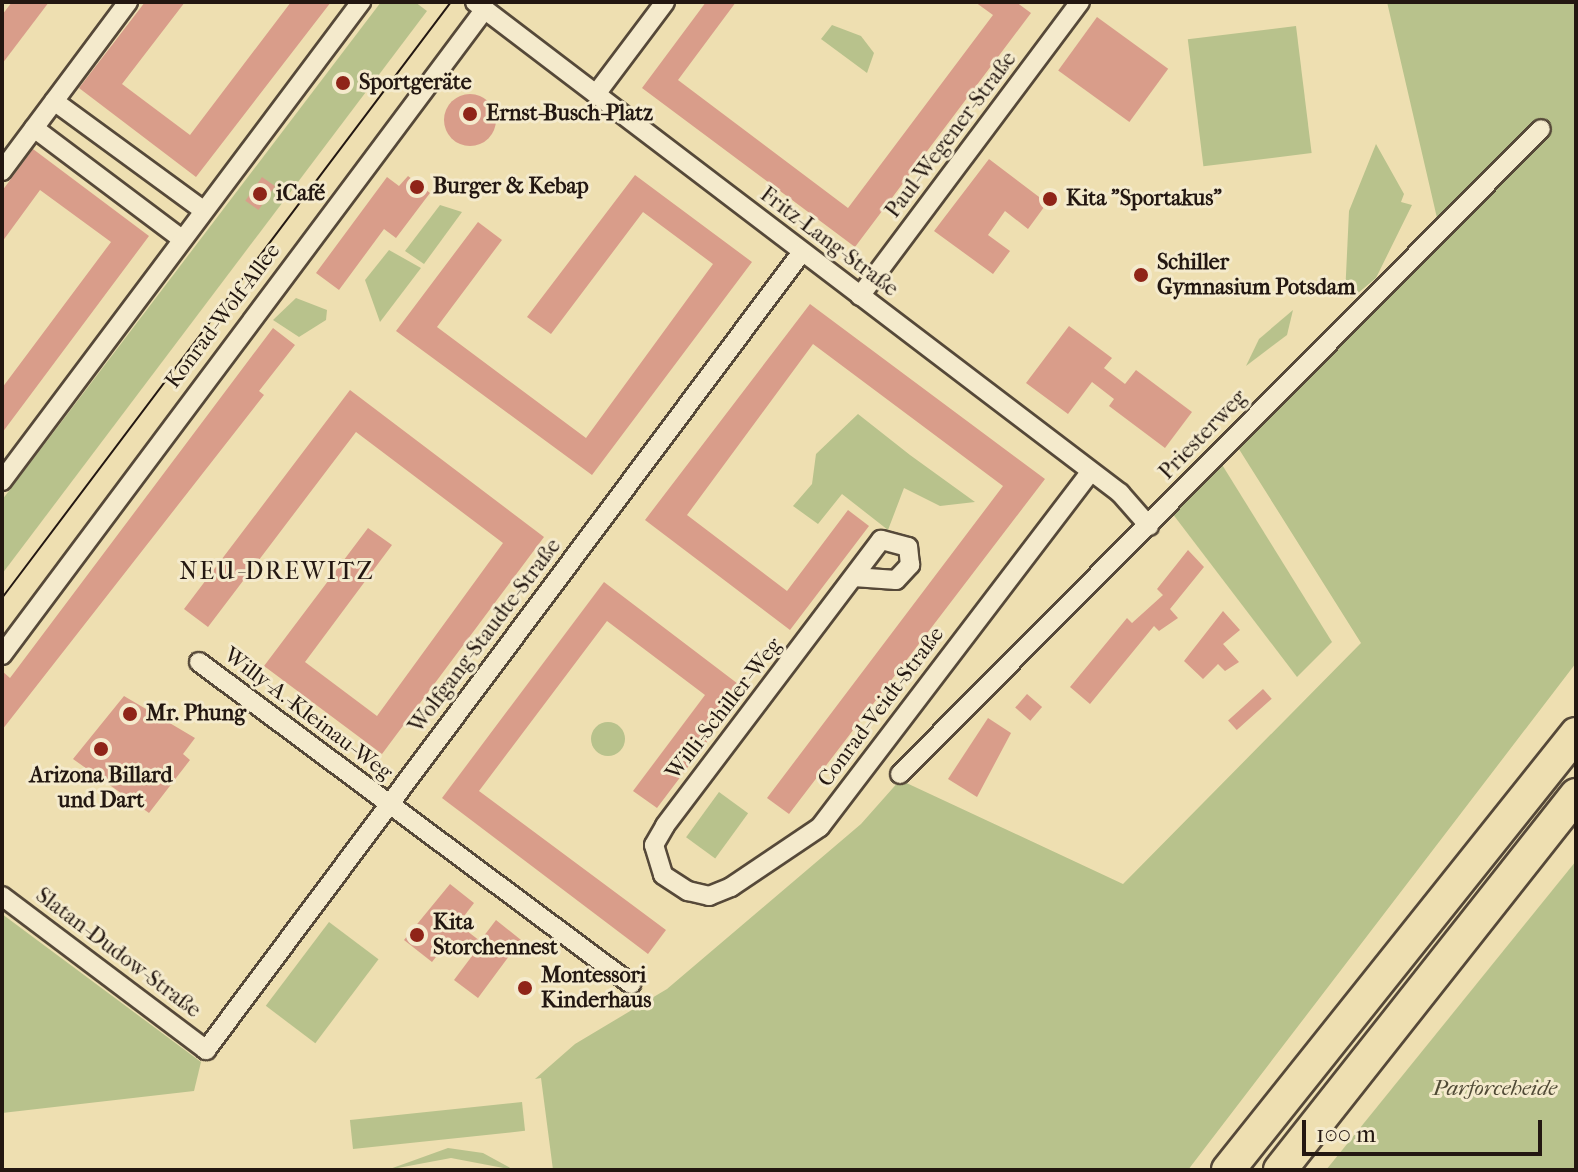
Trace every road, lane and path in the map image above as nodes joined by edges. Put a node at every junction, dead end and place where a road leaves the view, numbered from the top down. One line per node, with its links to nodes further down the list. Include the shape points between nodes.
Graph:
1 (361, 2): 11 (street)
2 (665, 2): 6 (street)
3 (1081, 2): 14 (street, Paul-Wegener-Straße)
4 (121, 6): 7 (street)
5 (480, 6): 6 (street, Fritz-Lang-Straße); 19 (street, Konrad-Wolf-Allee)
6 (596, 94): 13 (street, Fritz-Lang-Straße)
7 (54, 101): 8 (street); 11 (street)
8 (34, 128): 10 (street); 12 (street)
9 (1541, 129): 17 (street, Priesterweg)
10 (2, 171)
11 (203, 210): 12 (street)
12 (182, 239): 16 (street)
13 (802, 252): 14 (street, Fritz-Lang-Straße); 24 (street, Wolfgang-Staudte-Straße)
14 (860, 296): 15 (street, Fritz-Lang-Straße)
15 (1090, 472): 17 (street, Fritz-Lang-Straße); 25 (street, Conrad-Veidt-Straße, via 820,827 709,896)
16 (2, 481)
17 (1149, 526): 22 (street, Priesterweg)
18 (854, 577): 25 (street, Willi-Schiller-Weg, via 665,826 654,845)
19 (2, 655)
20 (199, 662): 24 (street, Willy-A.-Kleinau-Weg)
21 (1576, 734): 29 (highway)
22 (900, 774)
23 (1576, 795): 30 (highway)
24 (389, 804): 27 (street, Willy-A.-Kleinau-Weg); 28 (street, Wolfgang-Staudte-Straße)
25 (663, 875)
26 (2, 896): 28 (street, Slatan-Dudow-Straße)
27 (631, 984)
28 (206, 1050)
29 (1228, 1170)
30 (1280, 1170)

